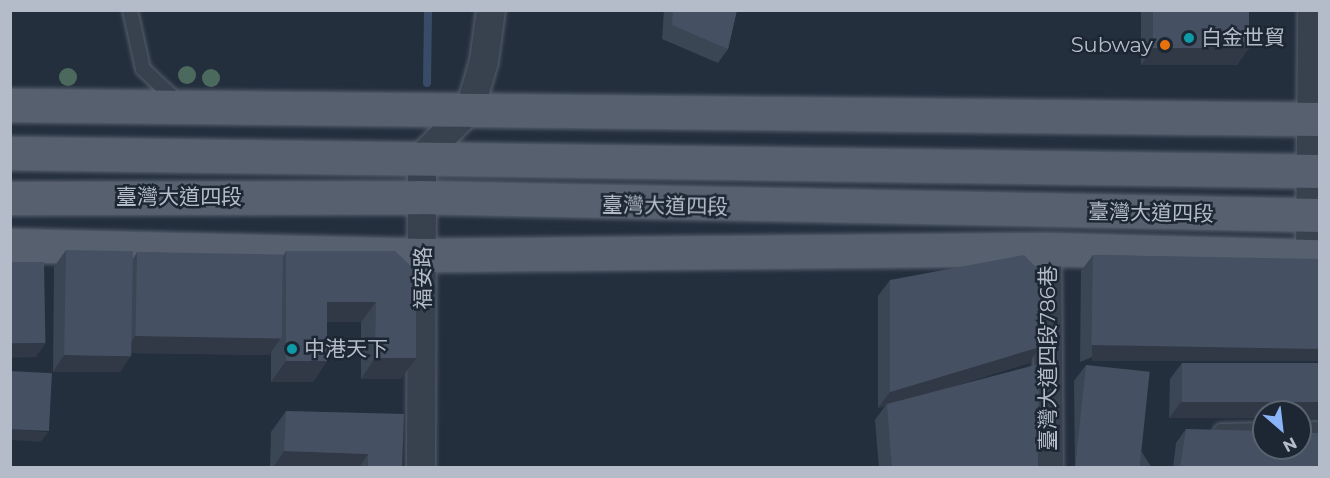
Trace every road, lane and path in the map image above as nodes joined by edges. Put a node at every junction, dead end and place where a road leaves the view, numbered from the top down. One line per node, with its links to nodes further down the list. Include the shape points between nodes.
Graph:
1 (130, 10): 6 (lane, via 145,74 173,99)
2 (491, 10): 5 (street, via 484,61)
3 (1312, 10): 7 (street)
4 (10, 105): 6 (main road)
5 (470, 109): 6 (main road); 7 (main road); 9 (street)
6 (198, 110)
7 (1317, 119): 10 (street)
8 (10, 153): 9 (main road, 臺灣大道四段)
9 (422, 157): 10 (main road, 臺灣大道四段, via 535,163); 11 (street, 福安路)
10 (1316, 171): 13 (street)
11 (419, 197): 12 (main road, 臺灣大道四段); 13 (main road, 臺灣大道四段); 16 (street, 福安路)
12 (10, 198)
13 (1316, 215): 17 (street)
14 (10, 244): 16 (main road, 臺灣大道四段)
15 (1047, 249): 16 (main road, 臺灣大道四段); 17 (main road, 臺灣大道四段); 21 (street, 臺灣大道四段786巷)
16 (424, 255): 20 (street, 福安路)
17 (1315, 256)
18 (1252, 430): 19 (lane)
19 (1206, 431)
20 (421, 468)
21 (1049, 468)

